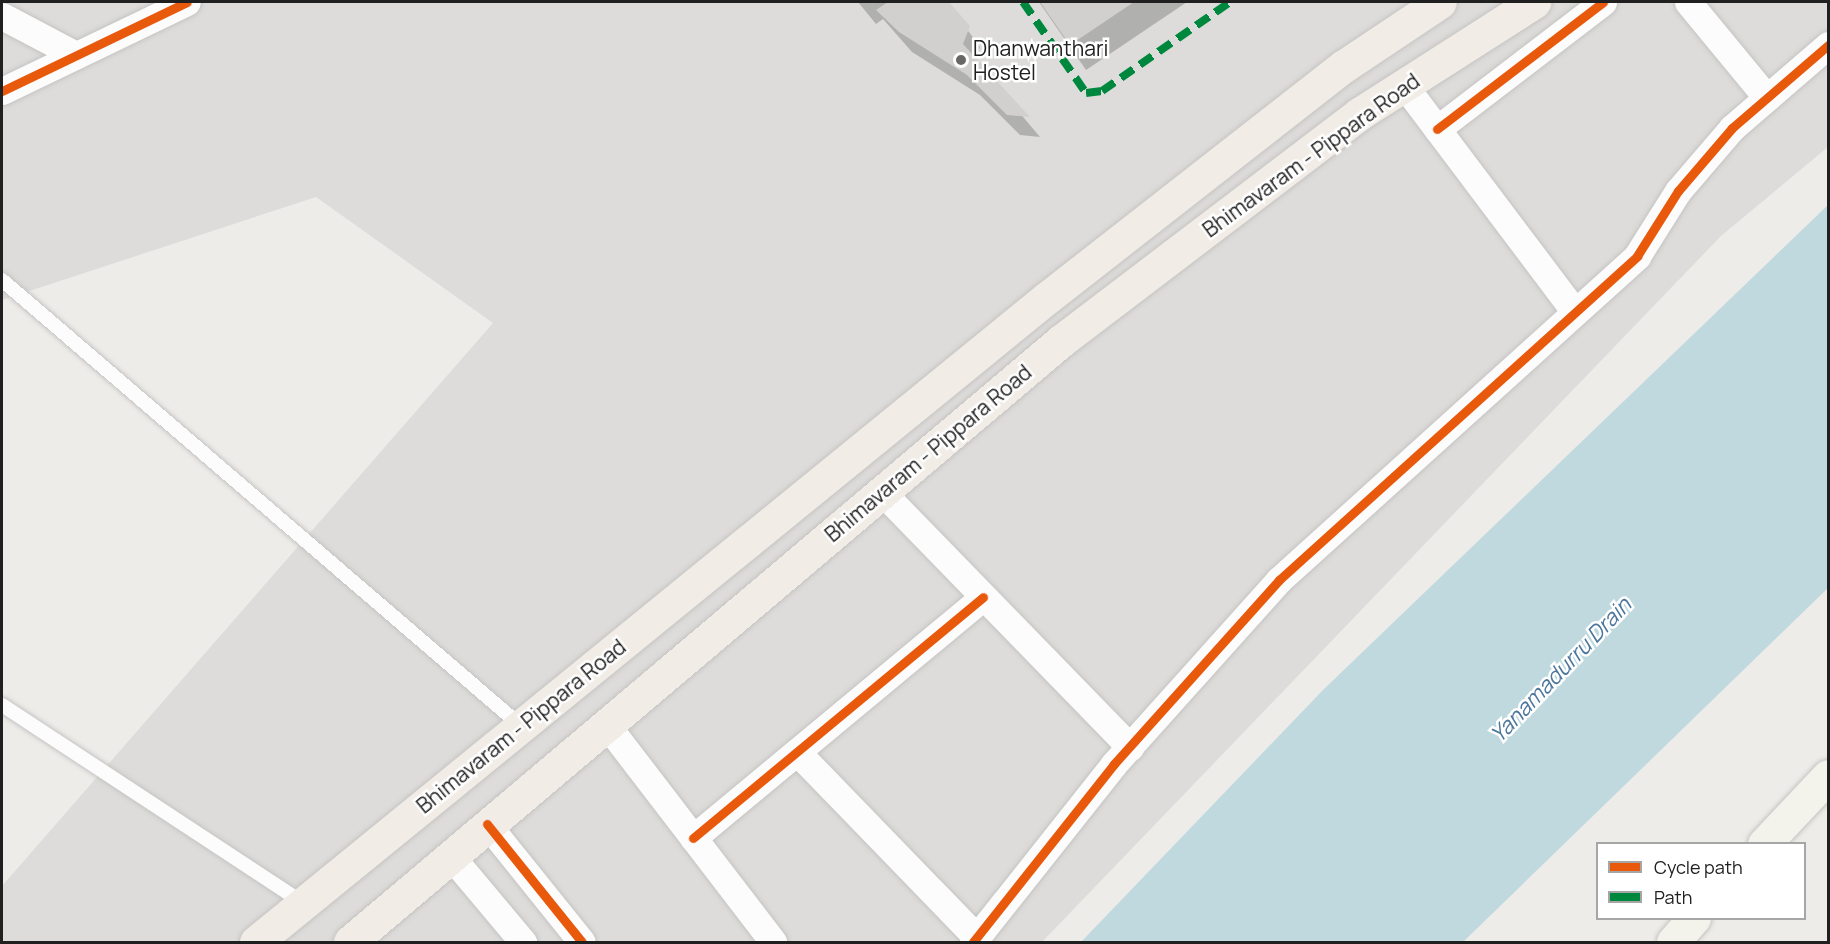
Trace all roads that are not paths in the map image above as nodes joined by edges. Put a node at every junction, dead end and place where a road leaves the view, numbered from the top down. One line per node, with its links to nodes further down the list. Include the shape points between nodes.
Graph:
1 (187, 2): 8 (street)
2 (1440, 2): 19 (main road, Bhimavaram - Pippara Road, via 1344,66 1048,297)
3 (1534, 2): 9 (main road, Bhimavaram - Pippara Road)
4 (1604, 2): 12 (street)
5 (1688, 2): 11 (street)
6 (2, 20): 8 (street)
7 (1828, 45): 11 (street)
8 (76, 55): 10 (street)
9 (1404, 85): 12 (street); 15 (main road, Bhimavaram - Pippara Road, via 1060,341)
10 (2, 91)
11 (1767, 98): 14 (street, via 1732,128 1678,191 1637,256)
12 (1437, 129): 14 (street)
13 (2, 280): 19 (lane)
14 (1575, 312): 20 (street, via 1279,580)
15 (882, 492): 16 (street); 18 (main road, Bhimavaram - Pippara Road)
16 (983, 597): 20 (street); 21 (street)
17 (2, 705): 27 (lane)
18 (606, 724): 23 (main road, Bhimavaram - Pippara Road); 24 (street)
19 (522, 726): 27 (main road, Bhimavaram - Pippara Road)
20 (1130, 747): 29 (street)
21 (797, 752): 24 (street); 29 (street)
22 (1828, 776): 25 (street)
23 (487, 824): 26 (main road, Bhimavaram - Pippara Road); 33 (street)
24 (693, 838): 34 (street)
25 (1765, 842)
26 (450, 855): 31 (main road, Bhimavaram - Pippara Road); 32 (street)
27 (304, 903): 30 (main road, Bhimavaram - Pippara Road)
28 (1692, 920): 35 (street)
29 (975, 940)
30 (256, 942)
31 (350, 942)
32 (523, 942)
33 (582, 942)
34 (773, 942)
35 (1673, 942)

